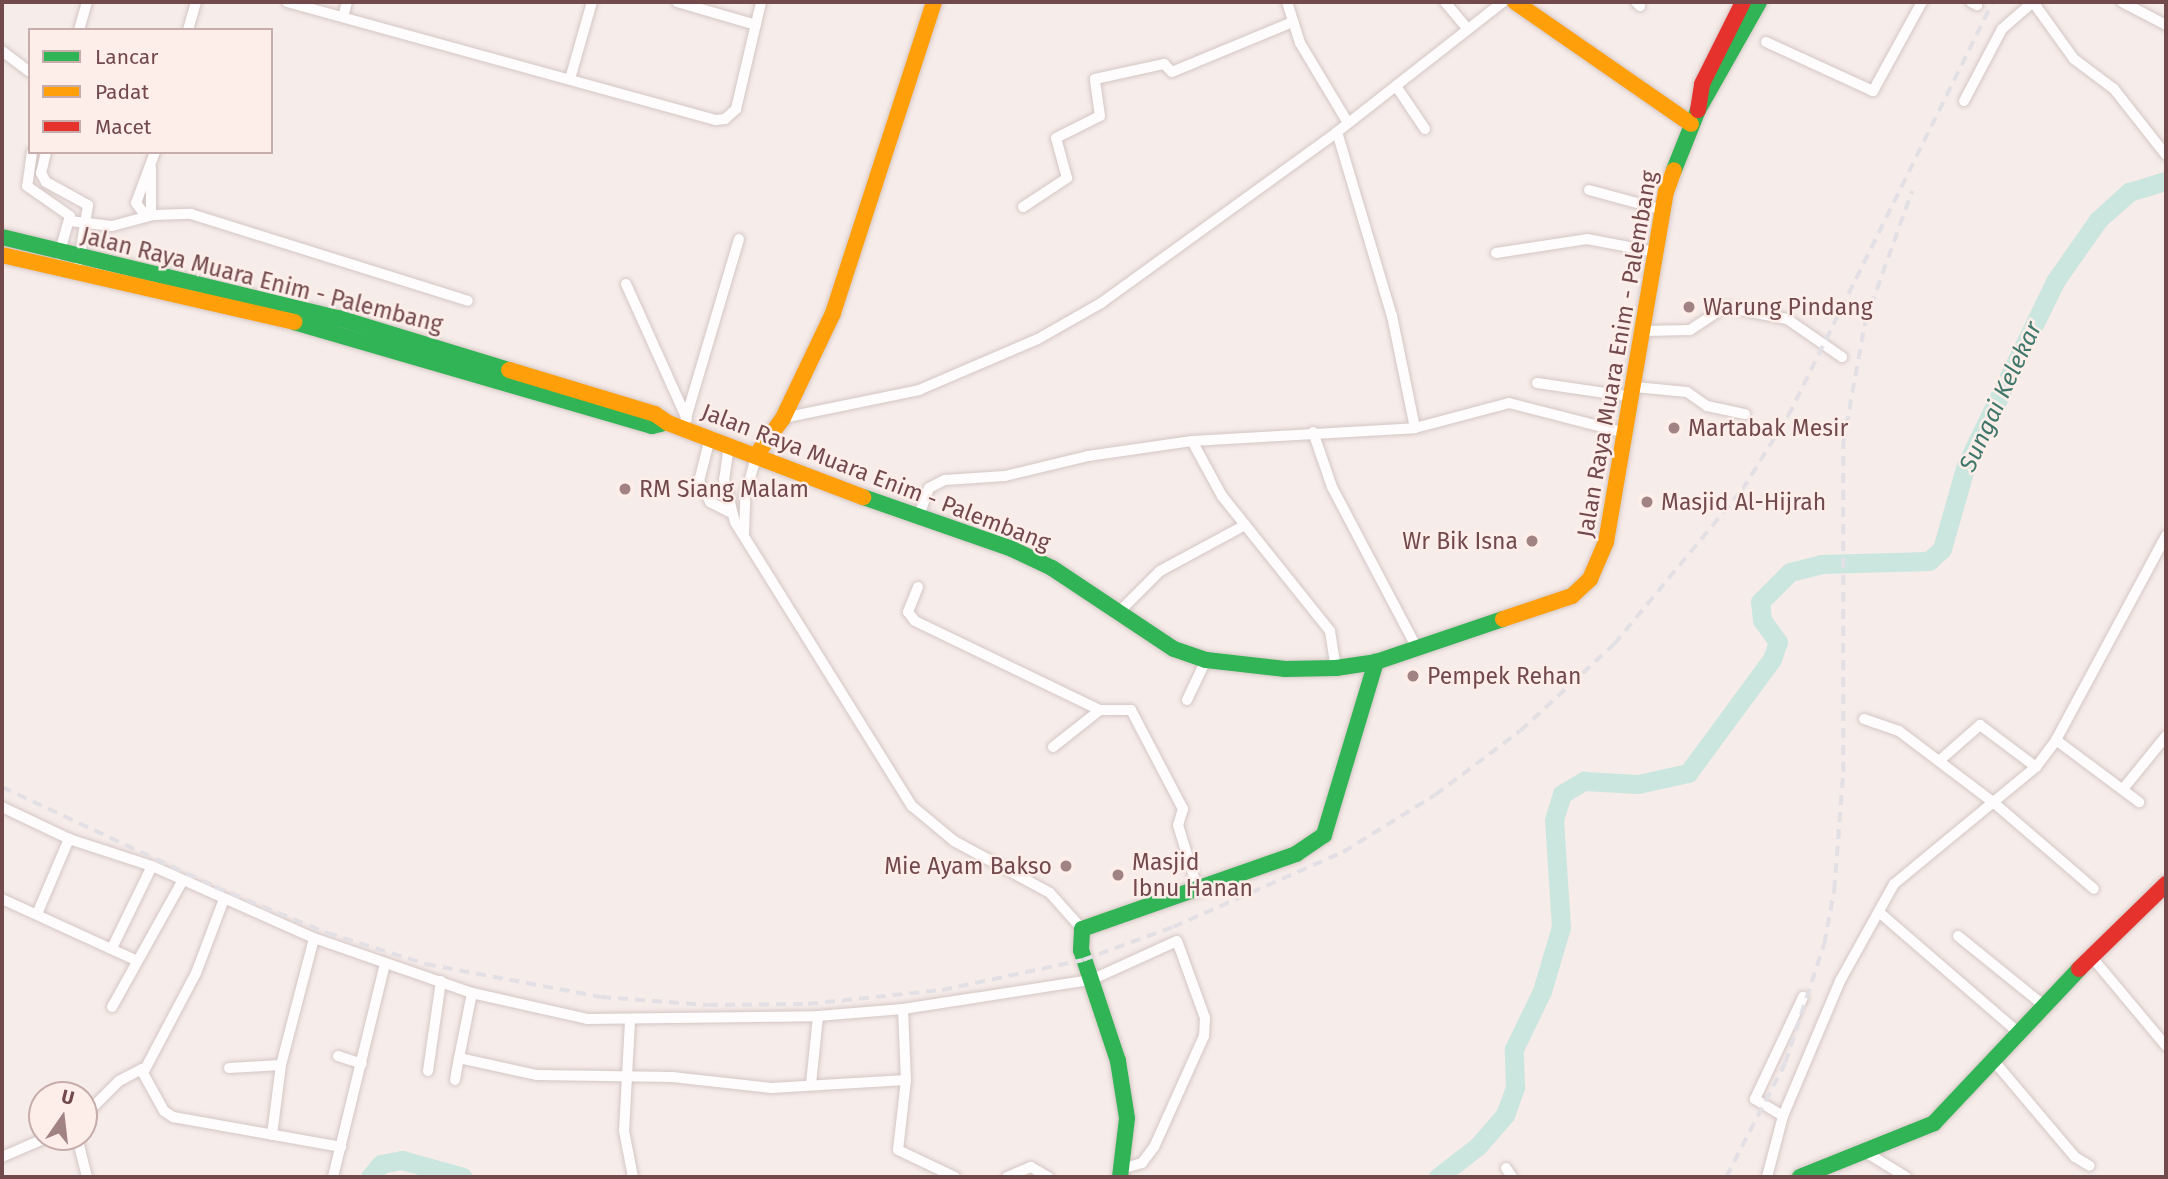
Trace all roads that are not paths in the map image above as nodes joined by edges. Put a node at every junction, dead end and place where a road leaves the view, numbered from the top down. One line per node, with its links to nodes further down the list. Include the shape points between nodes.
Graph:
1 (87, 2): 22 (street)
2 (195, 2): 23 (street)
3 (287, 2): 18 (street)
4 (347, 2): 18 (street)
5 (592, 2): 30 (street)
6 (677, 2): 20 (street)
7 (761, 2): 20 (street)
8 (934, 2): 61 (main road, via 833,313)
9 (1287, 2): 19 (street)
10 (1445, 2): 24 (street)
11 (1503, 2): 24 (street)
12 (1515, 2): 33 (main road)
13 (1743, 2): 33 (main road, Jalan Raya Muara Enim - Palembang, via 1702,84)
14 (1759, 2): 33 (main road, Jalan Raya Muara Enim - Palembang)
15 (1922, 2): 25 (street, via 1873,91)
16 (2033, 2): 32 (street, via 2001,29); 40 (street, via 2074,59 2114,89)
17 (2122, 2): 21 (street)
18 (343, 17): 30 (street)
19 (1293, 22): 34 (street, via 1300,43); 42 (street, via 1172,72 1164,64 1095,79 1100,116 1056,138 1068,178)
20 (756, 25): 30 (street, via 736,109 725,119)
21 (2166, 25)
22 (80, 28)
23 (188, 28)
24 (1468, 30): 31 (street)
25 (1766, 43)
26 (2, 51): 28 (street)
27 (28, 56): 28 (street)
28 (13, 57): 29 (street)
29 (28, 70)
30 (570, 79)
31 (1396, 86): 34 (street); 35 (street)
32 (1964, 101)
33 (1695, 117): 43 (main road, Jalan Raya Muara Enim - Palembang)
34 (1348, 123): 36 (street)
35 (1425, 130)
36 (1337, 132): 61 (street, via 1101,303 1038,339 919,390); 63 (street, via 1392,316)
37 (32, 154): 45 (street, via 27,186 67,212)
38 (46, 154): 46 (street, via 42,177 88,205)
39 (154, 154): 44 (street)
40 (2166, 155)
41 (1589, 190): 43 (street)
42 (1023, 207)
43 (1663, 210): 49 (main road, Jalan Raya Muara Enim - Palembang)
44 (152, 215): 46 (street, via 128,225); 55 (street, via 191,214)
45 (70, 220): 46 (street); 52 (street)
46 (88, 225): 53 (street)
47 (2, 237): 52 (main road, Jalan Raya Muara Enim - Palembang)
48 (739, 239): 62 (street)
49 (1655, 252): 50 (street, via 1587,239); 56 (main road, Jalan Raya Muara Enim - Palembang)
50 (1496, 253)
51 (2, 255): 52 (main road, Jalan Raya Muara Enim - Palembang)
52 (58, 260): 53 (main road, Jalan Raya Muara Enim - Palembang)
53 (78, 264): 62 (main road, Jalan Raya Muara Enim - Palembang, via 335,332 652,426)
54 (626, 284): 62 (street)
55 (468, 300)
56 (1644, 331): 57 (street, via 1690,330 1726,307 1787,319); 59 (main road, Jalan Raya Muara Enim - Palembang)
57 (1842, 357)
58 (1537, 383): 59 (street)
59 (1634, 392): 60 (street, via 1687,392 1707,406); 65 (main road, Jalan Raya Muara Enim - Palembang)
60 (1745, 414)
61 (783, 418): 69 (main road)
62 (679, 424): 66 (main road, Jalan Raya Muara Enim - Palembang)
63 (1415, 428): 64 (street); 65 (street, via 1509,403)
64 (1313, 432): 67 (street); 77 (street, via 1332,487)
65 (1626, 433): 77 (main road, Jalan Raya Muara Enim - Palembang, via 1603,556 1582,588)
66 (710, 438): 68 (main road, Jalan Raya Muara Enim - Palembang); 70 (street, via 699,481 710,502)
67 (1192, 441): 71 (street, via 1088,456 1005,476 945,480 929,488); 72 (street, via 1222,496)
68 (729, 445): 69 (main road, Jalan Raya Muara Enim - Palembang); 70 (street, via 724,479)
69 (757, 454): 71 (main road, Jalan Raya Muara Enim - Palembang); 73 (street, via 745,496)
70 (730, 512): 73 (street)
71 (918, 518): 76 (main road, Jalan Raya Muara Enim - Palembang, via 1013,548 1052,568)
72 (1245, 525): 76 (street, via 1160,571); 80 (street, via 1330,631)
73 (744, 534): 103 (street, via 863,734 912,806 954,841 1050,893)
74 (2166, 536): 85 (street)
75 (918, 587): 82 (street, via 908,617)
76 (1118, 613): 78 (main road, Jalan Raya Muara Enim - Palembang, via 1174,649)
77 (1417, 648): 79 (main road, Jalan Raya Muara Enim - Palembang)
78 (1206, 660): 80 (main road, Jalan Raya Muara Enim - Palembang, via 1285,669); 81 (street)
79 (1376, 662): 80 (main road, Jalan Raya Muara Enim - Palembang); 97 (main road, via 1324,835 1296,854)
80 (1336, 668)
81 (1187, 700)
82 (1100, 710): 86 (street); 97 (street, via 1131,710 1146,733 1183,809 1178,825)
83 (1864, 719): 87 (street, via 1899,731)
84 (2166, 736): 89 (street)
85 (2056, 740): 88 (street); 89 (street)
86 (1053, 747)
87 (1940, 761): 88 (street, via 1978,725); 90 (street)
88 (2036, 767): 90 (street)
89 (2123, 789): 91 (street)
90 (1993, 802): 98 (street); 101 (street, via 1931,856 1905,872)
91 (2139, 802)
92 (2, 807): 93 (street)
93 (69, 839): 94 (street); 102 (street)
94 (152, 866): 95 (street); 106 (street)
95 (183, 880): 99 (street); 108 (street)
96 (2166, 884): 107 (main road)
97 (1197, 887): 103 (main road)
98 (2094, 889)
99 (224, 899): 105 (street); 127 (street, via 196,973)
100 (2, 900): 102 (street)
101 (1880, 913): 119 (street); 134 (street, via 1840,981)
102 (37, 914): 106 (street)
103 (1082, 929): 110 (main road, via 1078,937)
104 (1958, 936): 114 (street)
105 (314, 938): 109 (street); 125 (street)
106 (112, 948): 108 (street)
107 (2090, 956): 114 (main road); 120 (street)
108 (135, 960): 115 (street)
109 (385, 964): 111 (street); 124 (street)
110 (1091, 980): 116 (street); 142 (main road, via 1118,1061 1127,1118); 142 (street, via 1177,941 1205,1018 1204,1036 1154,1147 1142,1163)
111 (441, 981): 112 (street); 128 (street)
112 (472, 993): 118 (street, via 587,1019); 122 (street)
113 (1803, 997): 134 (street, via 1755,1099)
114 (2042, 1004): 119 (main road)
115 (112, 1007)
116 (904, 1009): 117 (street); 131 (street)
117 (818, 1016): 118 (street); 132 (street)
118 (630, 1021): 129 (street)
119 (2018, 1032): 123 (main road)
120 (2166, 1046)
121 (338, 1056): 124 (street)
122 (459, 1059): 129 (street, via 537,1075); 130 (street)
123 (1993, 1060): 139 (main road, via 1934,1123); 141 (street, via 2075,1157)
124 (362, 1064): 137 (street)
125 (281, 1065): 126 (street); 135 (street)
126 (229, 1068)
127 (142, 1069): 133 (street, via 119,1081); 135 (street, via 169,1115)
128 (428, 1071)
129 (630, 1078): 132 (street, via 771,1087); 145 (street, via 624,1131)
130 (455, 1080)
131 (906, 1080): 132 (street); 146 (street, via 898,1150)
132 (811, 1084)
133 (98, 1102)
134 (1783, 1116): 149 (street)
135 (272, 1135): 137 (street)
136 (28, 1146): 140 (street)
137 (341, 1147): 144 (street)
138 (80, 1151): 143 (street)
139 (1867, 1153): 150 (main road); 151 (street)
140 (2, 1157)
141 (2090, 1166)
142 (1122, 1173)
143 (87, 1177)
144 (333, 1177)
145 (633, 1177)
146 (955, 1177)
147 (1007, 1177): 148 (street, via 1031,1167)
148 (1048, 1177)
149 (1767, 1177)
150 (1800, 1177)
151 (1906, 1177)

